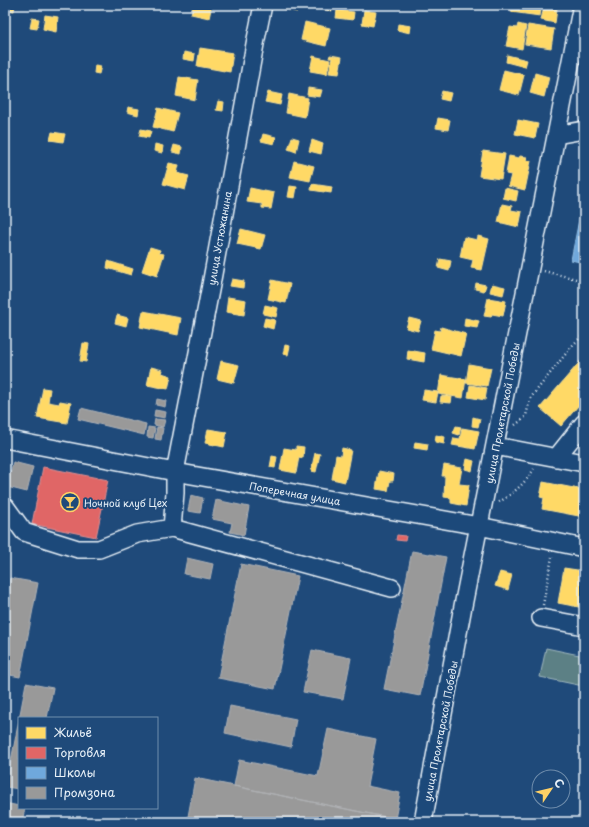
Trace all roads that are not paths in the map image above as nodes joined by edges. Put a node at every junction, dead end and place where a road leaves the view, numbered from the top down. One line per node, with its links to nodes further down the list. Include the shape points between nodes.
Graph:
1 (263, 5): 10 (street, улица Устюжанина)
2 (582, 5): 4 (street, улица Пролетарской Победы)
3 (584, 130): 4 (street)
4 (556, 135): 7 (street, улица Пролетарской Победы)
5 (584, 423): 8 (street)
6 (5, 439): 10 (street, Поперечная улица)
7 (496, 441): 8 (street); 12 (street, улица Пролетарской Победы)
8 (550, 456): 9 (street)
9 (584, 463)
10 (175, 472): 12 (street, Поперечная улица); 13 (street, улица Устюжанина)
11 (5, 506): 13 (street, via 24,532 78,549 99,549 137,534)
12 (481, 519): 14 (street, Поперечная улица, via 555,542); 18 (street, улица Пролетарской Победы)
13 (172, 528): 15 (street)
14 (584, 548)
15 (392, 588)
16 (541, 618): 17 (street)
17 (584, 626)
18 (423, 822)

